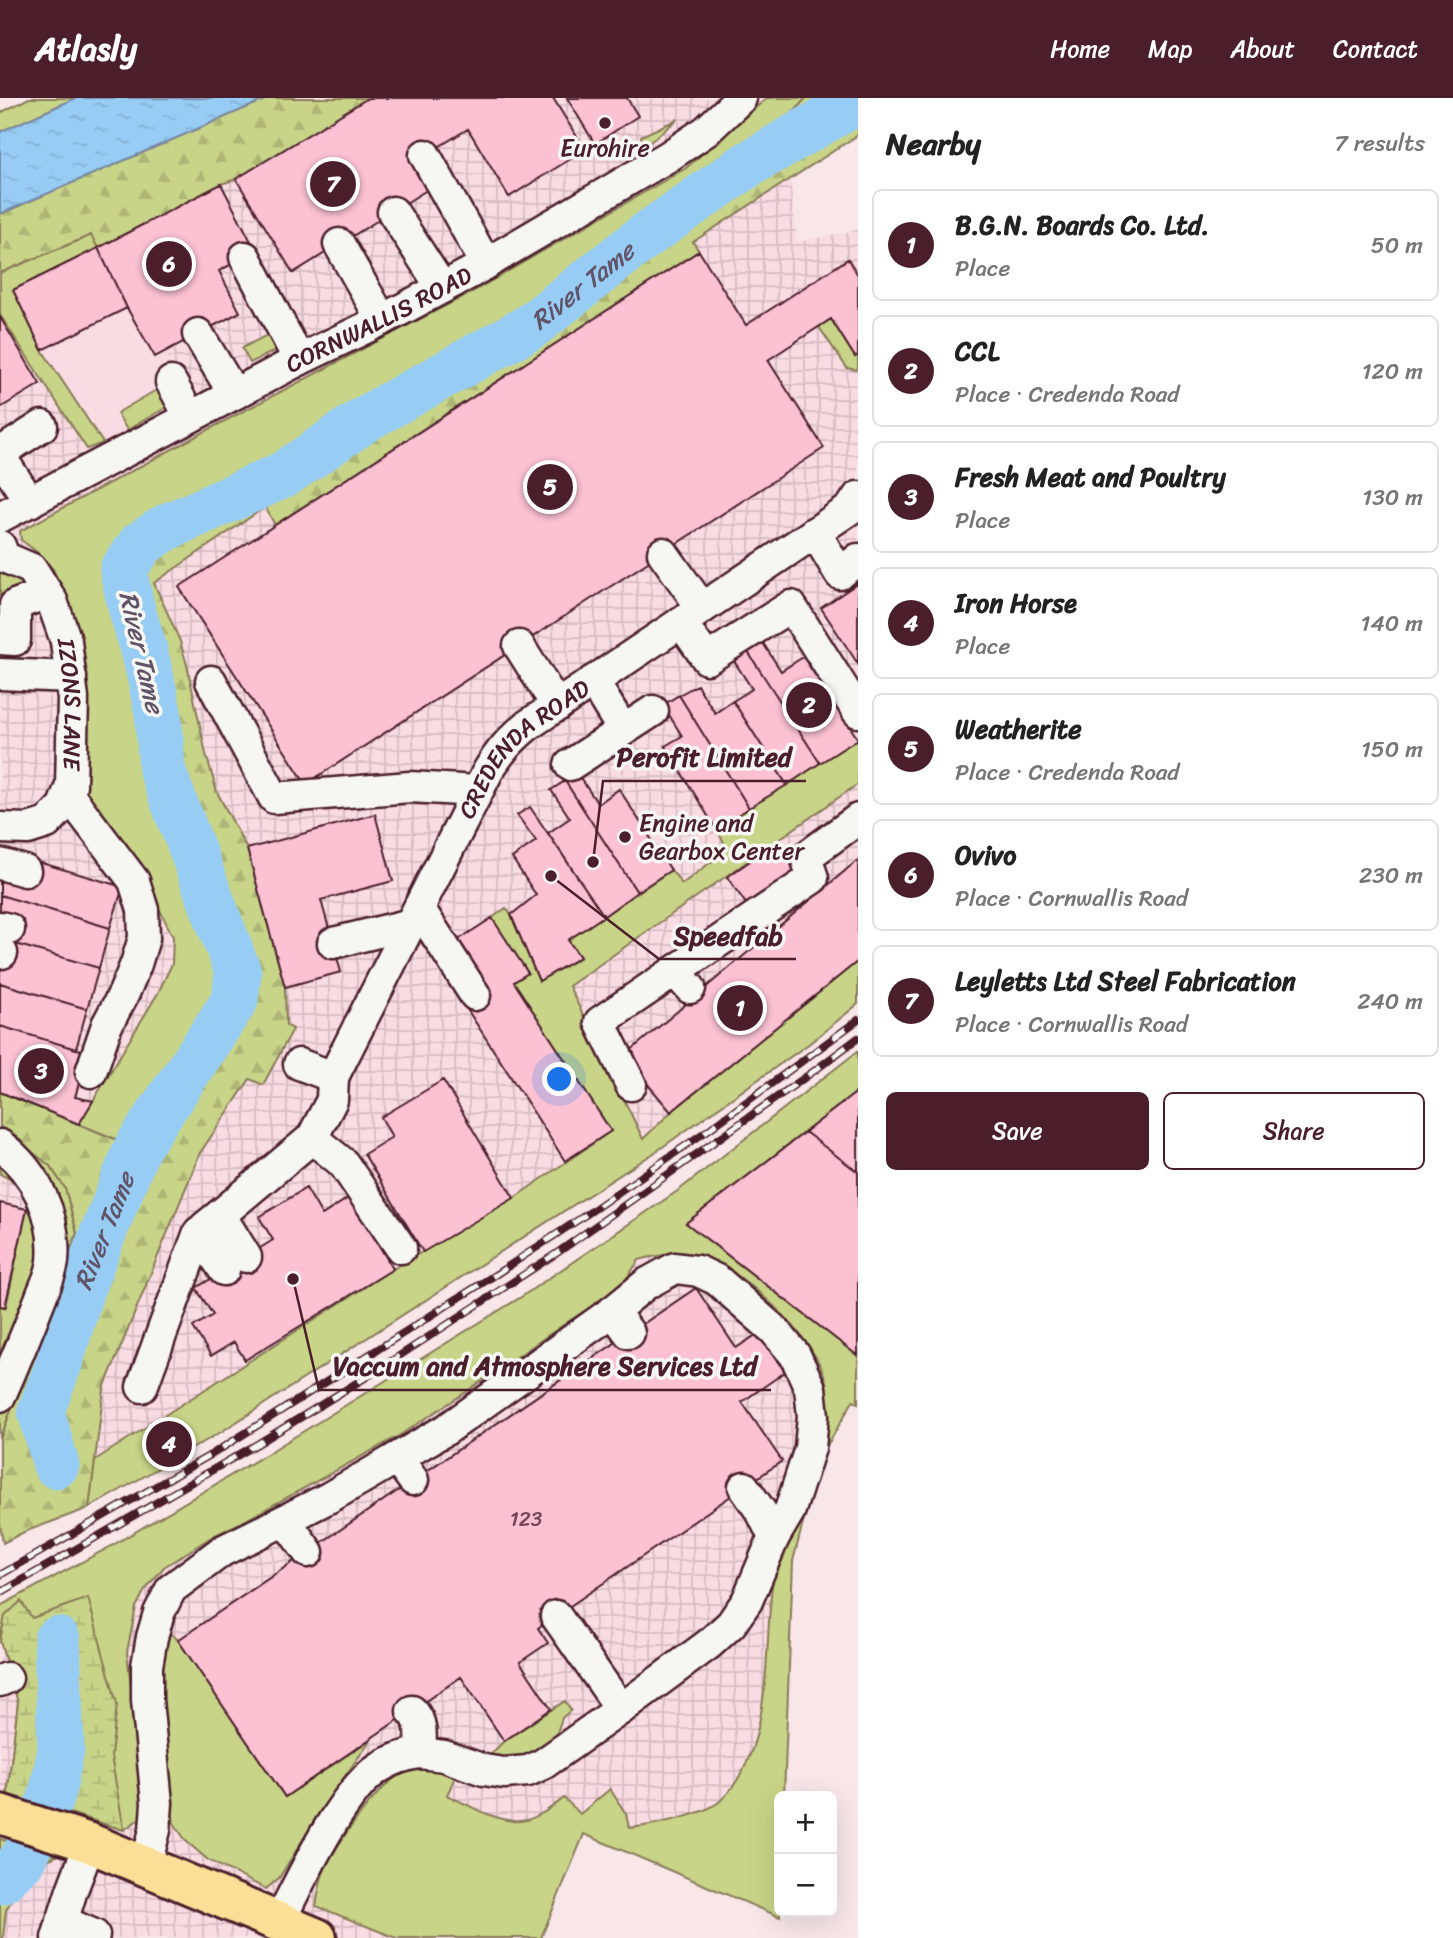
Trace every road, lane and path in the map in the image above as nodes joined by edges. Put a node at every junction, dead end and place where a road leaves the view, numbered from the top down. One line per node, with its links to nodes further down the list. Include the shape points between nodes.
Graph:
1 (741, 98): 6 (street, CORNWALLIS ROAD, via 706,131 669,156)
2 (425, 155): 6 (street)
3 (393, 212): 7 (street)
4 (340, 244): 8 (street)
5 (245, 257): 10 (street)
6 (486, 264): 7 (street, CORNWALLIS ROAD)
7 (442, 288): 8 (street, CORNWALLIS ROAD)
8 (382, 320): 10 (street, CORNWALLIS ROAD)
9 (198, 334): 12 (street)
10 (299, 360): 12 (street, CORNWALLIS ROAD)
11 (171, 382): 13 (street)
12 (234, 394): 13 (street, CORNWALLIS ROAD)
13 (190, 417): 17 (street, CORNWALLIS ROAD)
14 (42, 426): 15 (street)
15 (0, 454): 17 (street)
16 (858, 497): 19 (street, CREDENDA ROAD, via 850,509)
17 (30, 502): 18 (street, CORNWALLIS ROAD)
18 (0, 517)
19 (815, 532): 22 (street, via 840,573); 24 (street, CREDENDA ROAD)
20 (2, 552): 23 (street, IZONS LANE, via 32,569)
21 (663, 553): 24 (street)
22 (858, 559)
23 (47, 593): 25 (street, via 15,605 15,640); 28 (street, IZONS LANE, via 66,641)
24 (691, 615): 30 (street, CREDENDA ROAD); 33 (street, via 707,659 790,606)
25 (0, 639)
26 (519, 646): 31 (street)
27 (0, 674): 28 (street)
28 (71, 677): 37 (street, IZONS LANE)
29 (211, 681): 36 (street, via 274,798 410,787)
30 (593, 681): 31 (street, CREDENDA ROAD); 34 (street)
31 (557, 706): 36 (street, CREDENDA ROAD, via 508,741)
32 (653, 711): 34 (street)
33 (858, 712)
34 (623, 730): 35 (street)
35 (570, 765)
36 (477, 791): 40 (street, CREDENDA ROAD)
37 (68, 794): 39 (street, IZONS LANE, via 47,823 28,829); 44 (street, via 134,881 144,910 144,938 136,964)
38 (858, 819): 46 (street, via 806,857 813,878 683,979 600,1022)
39 (0, 828)
40 (415, 916): 41 (street); 42 (street); 45 (street, CREDENDA ROAD)
41 (333, 943)
42 (475, 995)
43 (299, 1064): 45 (street)
44 (91, 1072)
45 (333, 1077): 47 (street, CREDENDA ROAD, via 332,1100)
46 (631, 1085)
47 (312, 1138): 49 (street); 50 (street, via 343,1163)
48 (0, 1145): 53 (street, via 34,1181 49,1211 53,1263)
49 (209, 1223): 51 (street); 52 (street)
50 (401, 1248)
51 (235, 1263)
52 (142, 1387)
53 (0, 1396)
54 (744, 1488): 56 (street)
55 (285, 1520): 56 (street, via 330,1497 405,1469 447,1429 621,1322 646,1284 675,1268 717,1280 774,1330 795,1355 810,1388 810,1448 790,1510); 57 (street); 64 (street, via 222,1551 171,1589 159,1613 147,1665 157,1803)
56 (774, 1536): 59 (street, via 747,1601 731,1624)
57 (308, 1552)
58 (556, 1616): 59 (street)
59 (621, 1709): 61 (street, via 528,1771 484,1770)
60 (412, 1710): 61 (street, via 420,1728)
61 (420, 1753): 65 (street, via 377,1768 357,1788)
62 (3, 1815): 63 (main road)
63 (90, 1843): 64 (main road); 66 (street)
64 (146, 1865): 65 (main road)
65 (279, 1922): 68 (main road)
66 (59, 1930): 67 (street)
67 (95, 1937)
68 (317, 1938)

